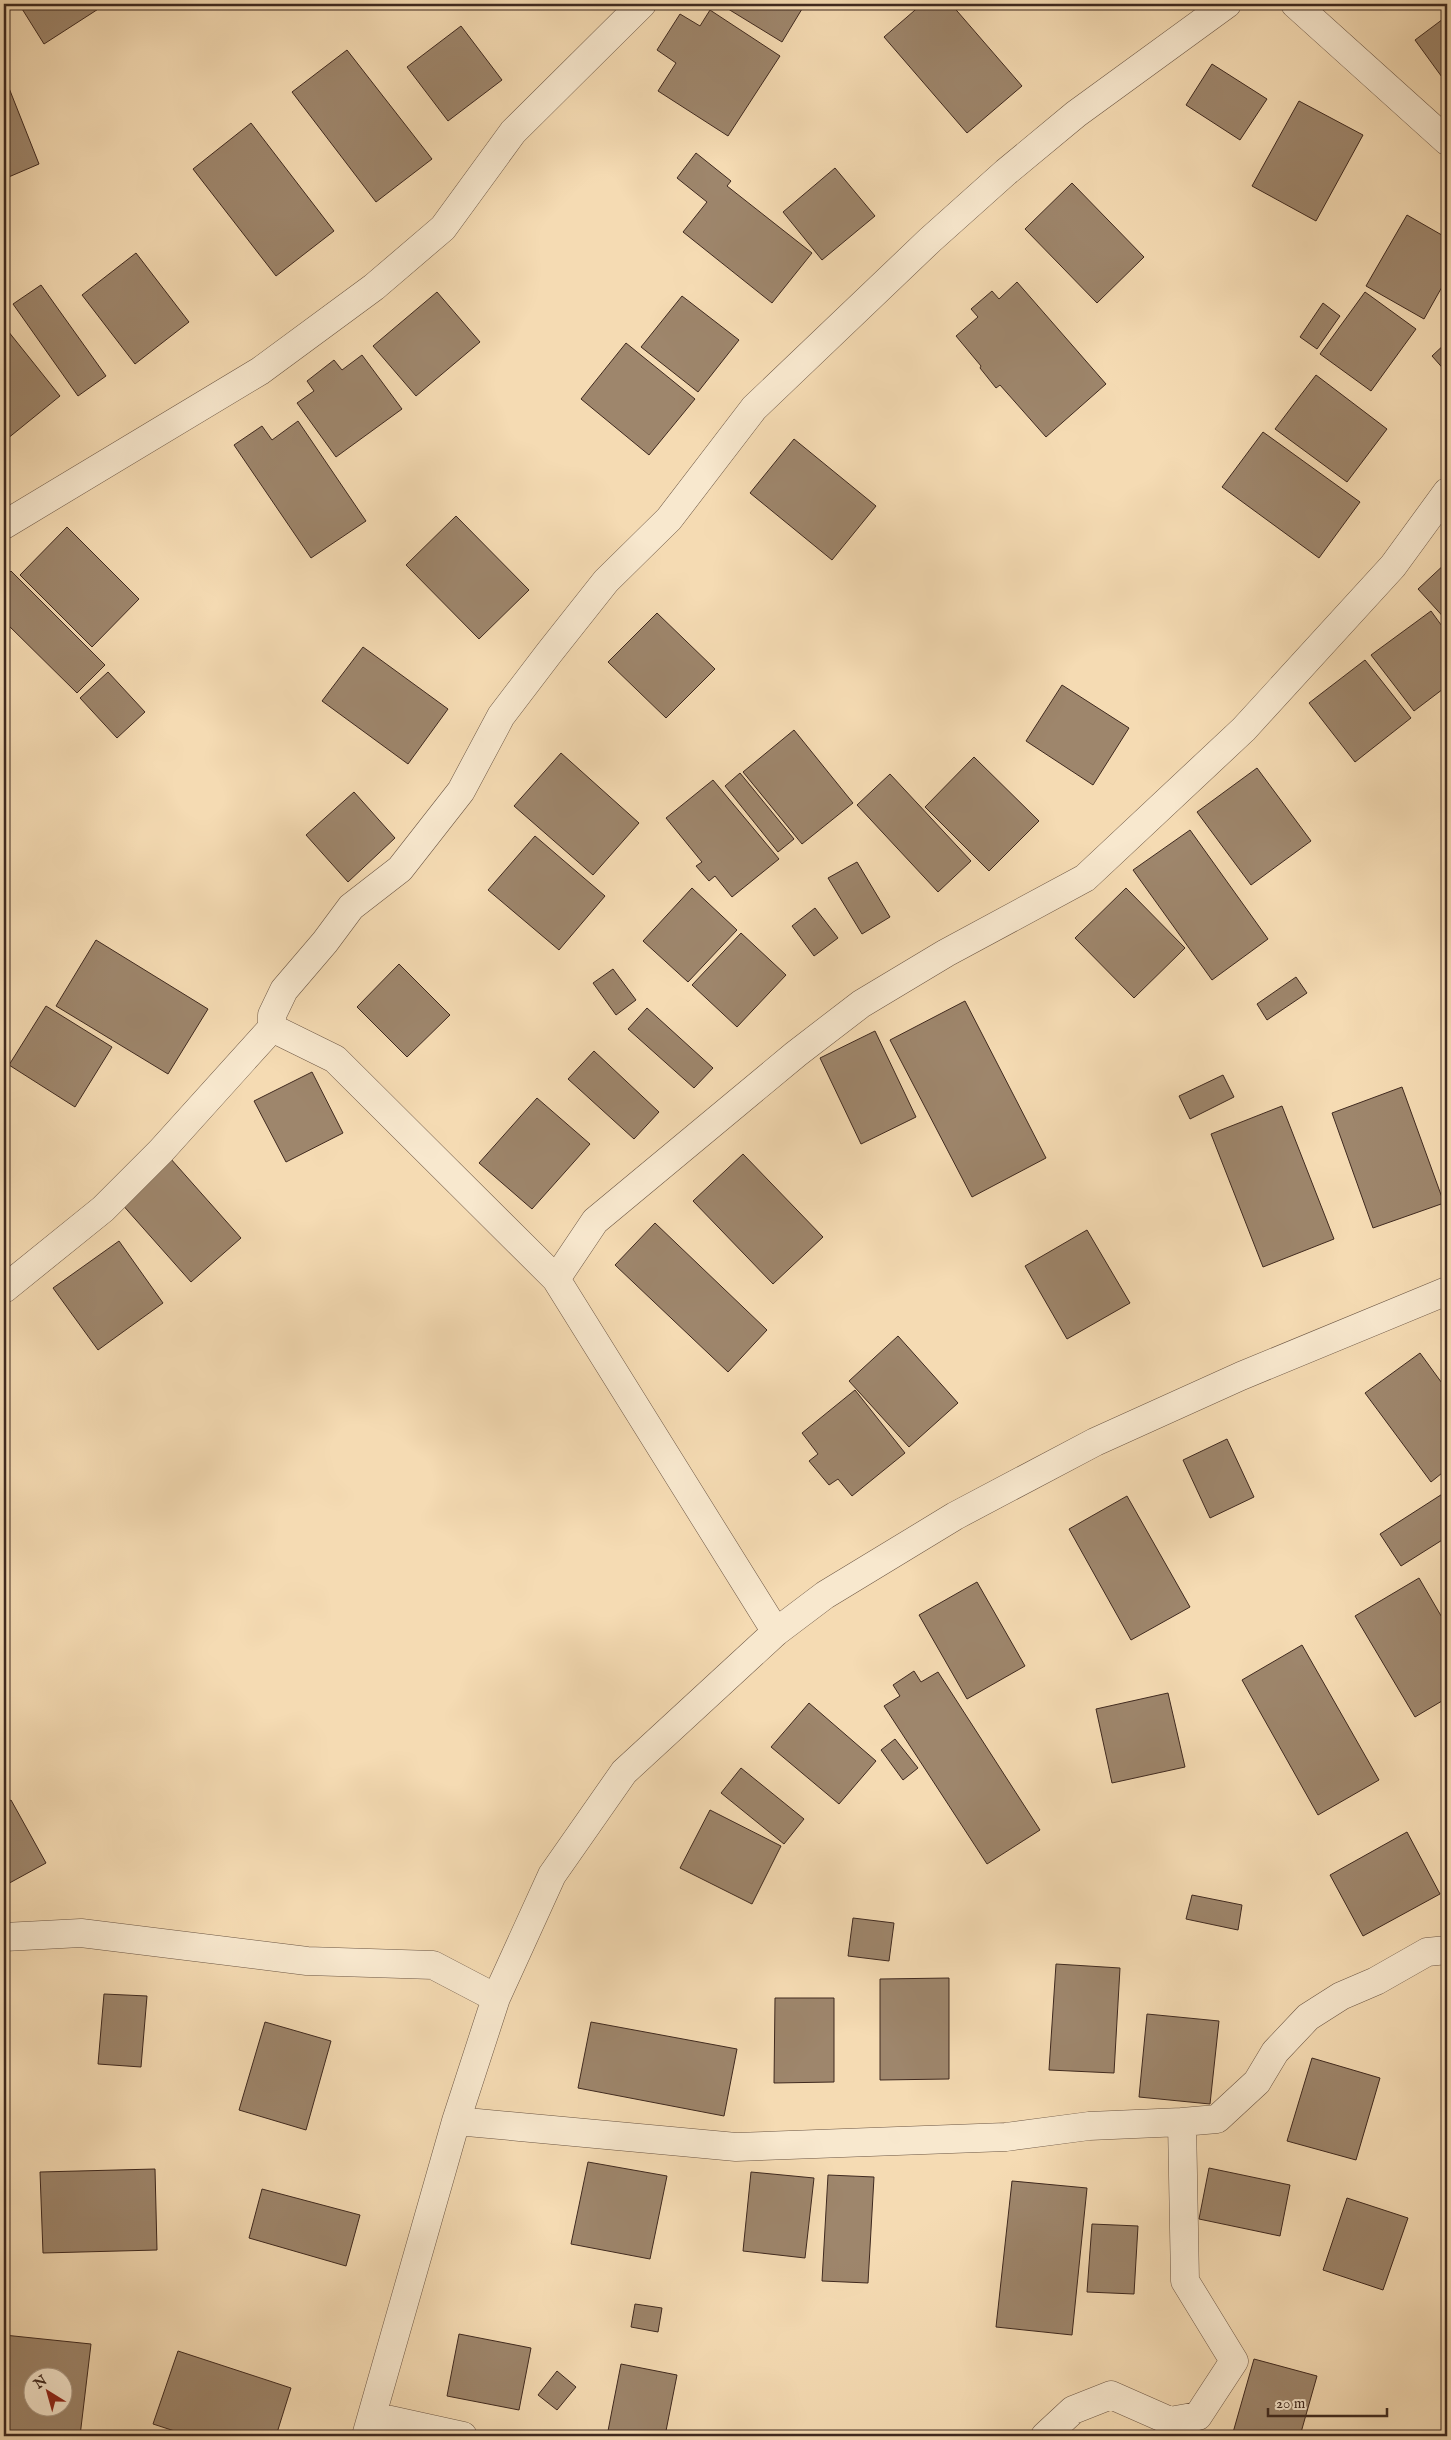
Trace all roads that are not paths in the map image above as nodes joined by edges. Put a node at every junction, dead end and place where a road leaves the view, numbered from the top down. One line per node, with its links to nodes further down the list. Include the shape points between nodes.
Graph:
1 (642, 4): 6 (street, via 512,132 442,228 374,287 260,371)
2 (1227, 4): 7 (street, via 1076,114 1006,172 754,408 669,519 606,581 548,653 501,716 461,791 400,869 351,907 284,990 272,1015)
3 (1302, 5): 4 (street)
4 (1447, 141)
5 (1447, 492): 8 (street, via 1393,566 1244,729 1085,878 946,953 861,1004 596,1221)
6 (4, 525)
7 (272, 1028): 8 (street, via 335,1059); 9 (street, via 103,1209)
8 (556, 1279): 11 (street)
9 (4, 1289)
10 (1447, 1291): 11 (street, via 1241,1376 1095,1442 954,1516 825,1595)
11 (776, 1632): 14 (street, via 624,1772 552,1875)
12 (4, 1937): 14 (street, via 81,1933 307,1961 433,1965)
13 (1447, 1950): 16 (street, via 1427,1952 1324,2006 1308,2017 1275,2052 1257,2082 1217,2118)
14 (496, 1998): 15 (street)
15 (456, 2121): 16 (street, via 736,2147 1006,2137 1089,2126); 17 (street)
16 (1182, 2122): 19 (street, via 1185,2281 1234,2361 1198,2416 1170,2421 1111,2395 1073,2410)
17 (369, 2426): 18 (street)
18 (463, 2436)
19 (1045, 2436)

